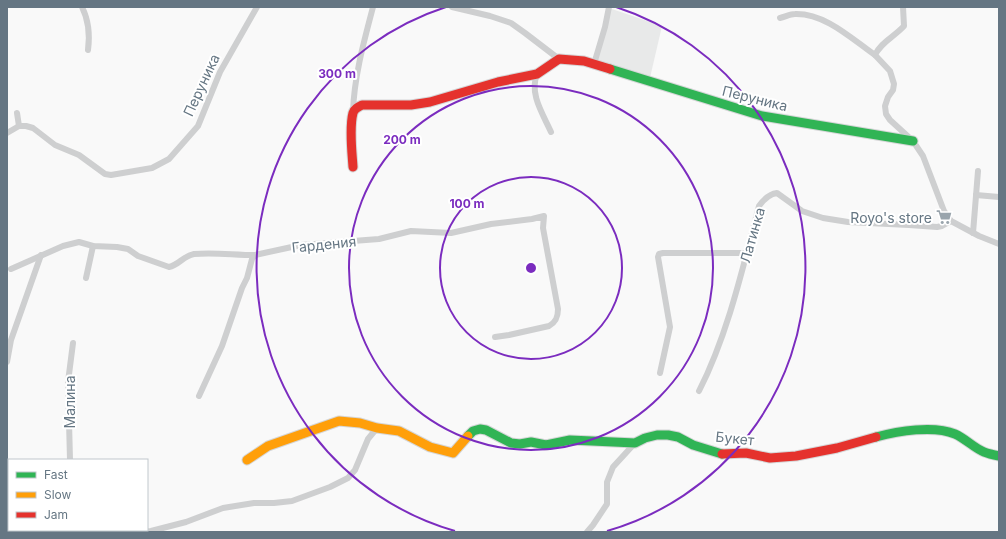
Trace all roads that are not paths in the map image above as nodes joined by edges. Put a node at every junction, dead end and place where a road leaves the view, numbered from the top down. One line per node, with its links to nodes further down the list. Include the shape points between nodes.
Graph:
1 (82, 7): 11 (street, via 90,37)
2 (256, 7): 18 (street, Перуника, via 220,72 198,126 169,159 152,168 116,175 105,174 79,156 55,145 33,128)
3 (372, 7): 16 (street, via 353,100)
4 (452, 7): 8 (street)
5 (609, 7): 14 (street)
6 (791, 7): 9 (street)
7 (903, 7): 12 (street, via 904,26 879,47)
8 (468, 8): 13 (street, via 511,23)
9 (794, 14): 10 (street); 12 (street, via 825,21)
10 (780, 18)
11 (88, 50)
12 (875, 55): 21 (street, via 890,71 894,84 894,90 885,106 886,114)
13 (559, 59): 14 (street, Перуника); 15 (street)
14 (594, 64): 21 (street, Перуника, via 762,116)
15 (537, 74): 16 (street, via 498,82 430,102 411,105 362,105); 19 (street, via 534,88 536,101)
16 (353, 112): 22 (street, via 351,149)
17 (16, 113): 18 (street)
18 (20, 126): 20 (street)
19 (551, 132)
20 (7, 133)
21 (913, 141): 26 (street, via 923,156 940,202)
22 (354, 167)
23 (978, 171): 24 (street)
24 (976, 195): 25 (street); 27 (street)
25 (999, 197)
26 (951, 221): 27 (street); 30 (street, Латинка, via 937,227 823,218 802,211 777,192 762,201 759,206)
27 (973, 233): 28 (street)
28 (999, 244)
29 (93, 246): 31 (street, via 79,242); 32 (street, Гардения, via 128,249 138,256 169,267 193,254); 34 (street)
30 (747, 252): 38 (street, via 659,254 670,327); 39 (street, Латинка, via 727,321)
31 (41, 255): 33 (street); 37 (street, via 11,340)
32 (255, 255): 35 (street, Гардения, via 301,245 379,239 411,231 451,233 544,216 543,228 558,309 556,319 549,326); 40 (street, via 222,346)
33 (11, 269)
34 (86, 278)
35 (495, 337)
36 (73, 343): 44 (street, Малина, via 68,382)
37 (7, 362)
38 (660, 373)
39 (699, 391)
40 (199, 396)
41 (377, 428): 42 (street, Букет, via 399,432 430,447 452,452 473,431 480,429 511,443 520,444 546,444 570,440); 45 (street, via 340,421 268,446); 46 (street, via 368,439 355,470 348,478 330,487 292,501 223,508 186,522)
42 (635, 443): 43 (street, Букет, via 658,435 668,435 720,454 746,453 770,458 837,448 888,434 941,430 955,434 984,452); 47 (street, via 613,467 607,482 607,504)
43 (999, 456)
44 (70, 459)
45 (247, 460)
46 (137, 532)
47 (587, 532)

